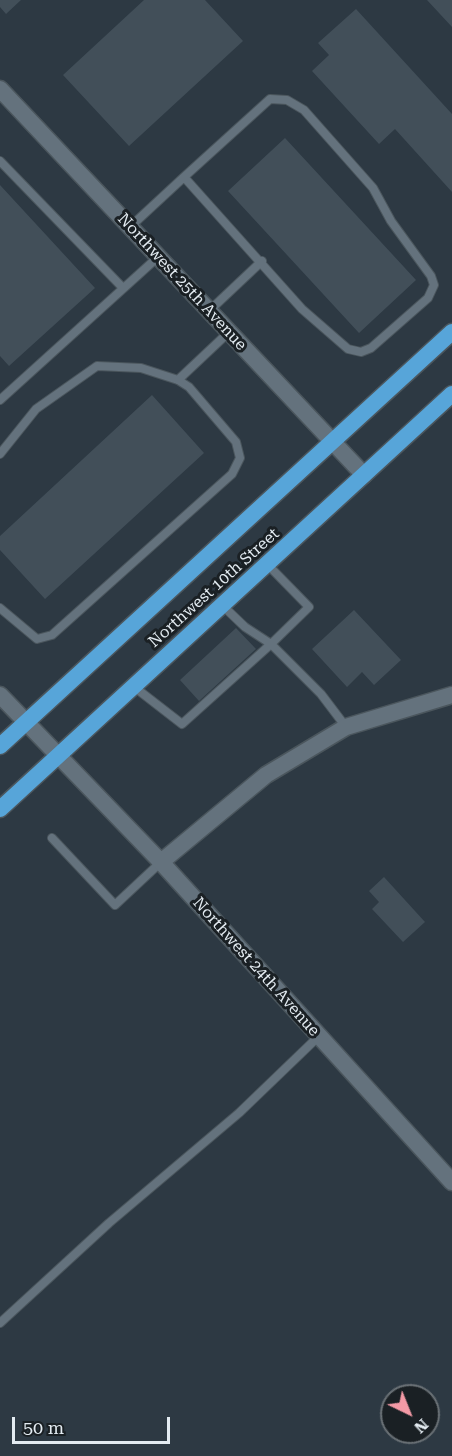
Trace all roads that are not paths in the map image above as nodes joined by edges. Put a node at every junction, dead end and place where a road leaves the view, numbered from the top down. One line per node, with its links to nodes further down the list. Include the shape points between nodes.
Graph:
1 (0, 89): 4 (street, Northwest 25th Avenue)
2 (0, 161): 7 (lane)
3 (184, 177): 4 (lane); 6 (lane); 6 (lane, via 270,99 287,100 304,110 373,188 434,285 428,298 362,352 348,350 334,340)
4 (130, 227): 5 (street, Northwest 25th Avenue)
5 (158, 257): 7 (lane); 8 (street, Northwest 25th Avenue)
6 (262, 261): 8 (lane)
7 (123, 288): 13 (lane)
8 (209, 310): 9 (street, Northwest 25th Avenue)
9 (229, 332): 11 (lane); 14 (street, Northwest 25th Avenue)
10 (452, 332): 14 (highway, Northwest 10th Street)
11 (178, 380): 15 (lane, via 141,368 97,366 36,409); 19 (lane, via 189,387 236,442 240,458 232,474 52,636 37,639)
12 (452, 394): 16 (highway, Northwest 10th Street)
13 (0, 400)
14 (333, 441): 16 (street, Northwest 25th Avenue); 24 (highway, Northwest 10th Street)
15 (0, 454)
16 (364, 475): 17 (highway, Northwest 10th Street)
17 (267, 564): 18 (highway, Northwest 10th Street); 20 (lane, via 309,607)
18 (222, 605): 20 (lane); 21 (highway, Northwest 10th Street)
19 (0, 608)
20 (271, 645): 21 (lane, via 182,724); 25 (lane, via 321,694)
21 (133, 686): 27 (highway, Northwest 10th Street)
22 (0, 695): 24 (street, Northwest 24th Avenue)
23 (452, 695): 25 (street)
24 (26, 722): 26 (highway, Northwest 10th Street); 27 (street, Northwest 24th Avenue)
25 (346, 727): 30 (street, via 266,775)
26 (0, 746)
27 (58, 754): 28 (highway, Northwest 10th Street); 30 (street, Northwest 24th Avenue)
28 (0, 808)
29 (52, 838): 30 (lane, via 115,905)
30 (161, 862): 31 (street, Northwest 24th Avenue)
31 (319, 1036): 32 (street, Northwest 24th Avenue); 33 (lane, via 239,1113 109,1223)
32 (452, 1182)
33 (0, 1323)

